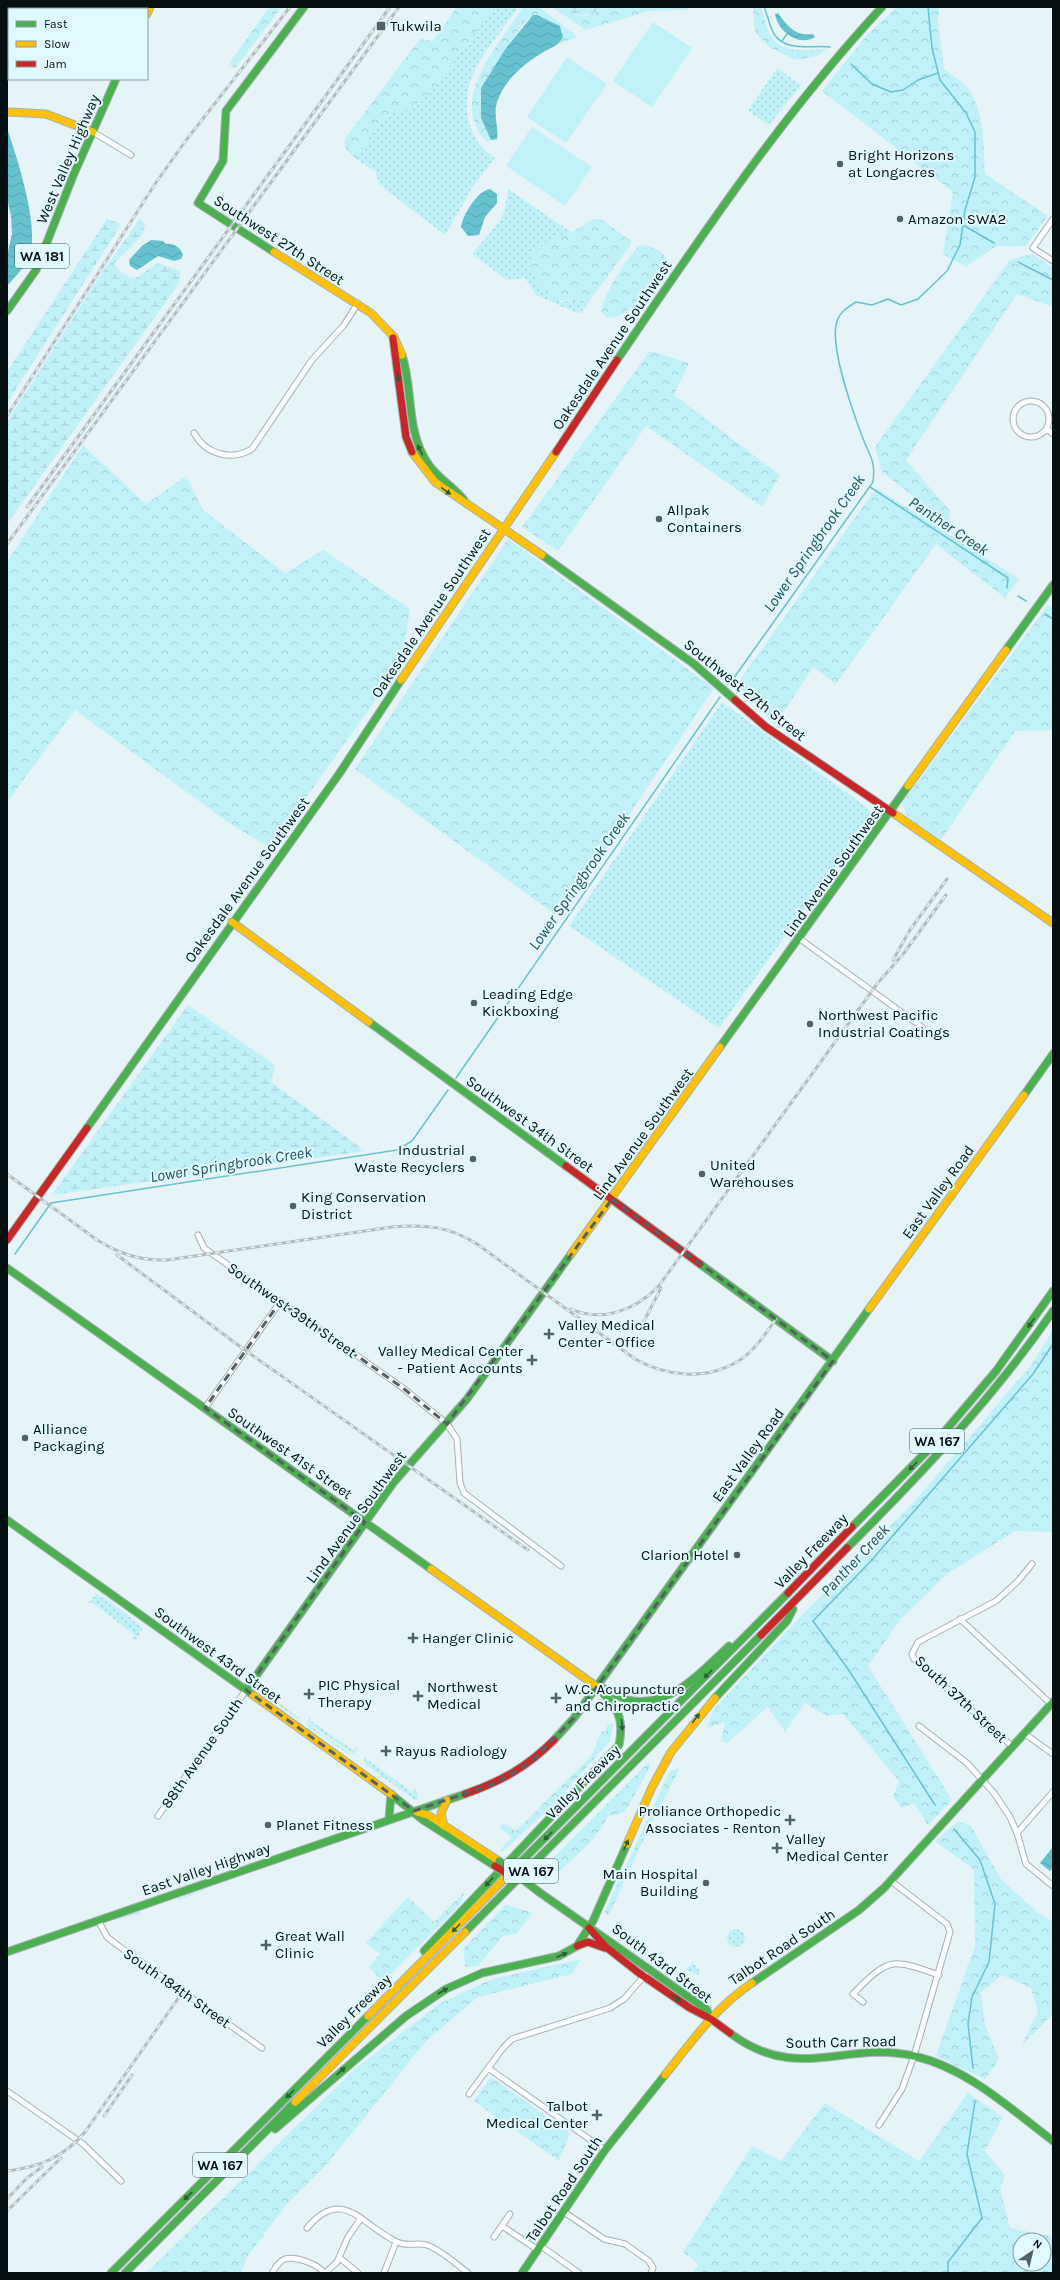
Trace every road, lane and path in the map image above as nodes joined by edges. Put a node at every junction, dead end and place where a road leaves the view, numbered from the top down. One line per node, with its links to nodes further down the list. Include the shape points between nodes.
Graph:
1 (304, 7): 9 (main road, Southwest 27th Street, via 226,111 223,121 225,151 222,164 198,203 343,297)
2 (882, 7): 14 (main road, Oakesdale Avenue Southwest, via 758,156)
3 (116, 80): 5 (main road, West Valley Highway / WA 181)
4 (10, 112): 5 (main road, via 50,115)
5 (93, 132): 6 (street); 10 (main road, West Valley Highway / WA 181, via 36,270)
6 (132, 155)
7 (1053, 219): 8 (street, via 1033,248)
8 (1053, 261)
9 (358, 303): 12 (street, via 344,325 312,360 252,449 238,455 223,455 201,443); 14 (main road, Southwest 27th Street, via 376,316 393,338 404,429 419,464 452,496 464,500)
10 (7, 311)
11 (1047, 429): 11 (street, via 1049,415 1039,402 1022,402 1014,411 1013,423 1020,434 1038,436); 13 (street)
12 (194, 433)
13 (1053, 434)
14 (504, 528): 16 (main road, Southwest 27th Street, via 694,664 766,727); 17 (main road, Oakesdale Avenue Southwest, via 449,606 339,774)
15 (1053, 585): 16 (main road, Lind Avenue Southwest)
16 (890, 813): 18 (main road, Southwest 27th Street); 19 (main road, Lind Avenue Southwest)
17 (232, 922): 22 (main road, Southwest 34th Street); 24 (main road, Oakesdale Avenue Southwest)
18 (1053, 923)
19 (800, 938): 20 (street); 22 (main road, Lind Avenue Southwest)
20 (922, 1027)
21 (1053, 1054): 30 (main road, East Valley Road)
22 (612, 1199): 30 (main road, Southwest 34th Street); 32 (main road, Lind Avenue Southwest)
23 (198, 1234): 27 (street, Southwest 39th Street, via 204,1248)
24 (7, 1240)
25 (7, 1268): 31 (main road, Southwest 41st Street)
26 (1053, 1291): 37 (main road, Valley Freeway / WA 167, one-way to 37, via 996,1371 939,1438)
27 (280, 1302): 31 (street); 32 (street, Southwest 39th Street, via 403,1388)
28 (1053, 1311): 89 (main road, via 985,1402 918,1477)
29 (1053, 1318): 38 (main road, Valley Freeway / WA 167, via 957,1441)
30 (833, 1361): 40 (main road, East Valley Road)
31 (205, 1408): 34 (main road, Southwest 41st Street)
32 (447, 1424): 34 (main road, Lind Avenue Southwest, via 405,1468); 36 (street, Southwest 39th Street, via 457,1439 460,1483 464,1493)
33 (7, 1520): 41 (main road, Southwest 43rd Street)
34 (365, 1522): 40 (main road, Southwest 41st Street); 41 (main road, Lind Avenue Southwest)
35 (1032, 1564): 39 (street, via 996,1601)
36 (561, 1566)
37 (804, 1576): 40 (main road, via 787,1588 684,1686 666,1696 650,1701 633,1701); 67 (main road, Valley Freeway / WA 167, one-way to 67)
38 (793, 1609): 60 (main road, one-way to 38, via 652,1787 671,1752 703,1711 787,1621); 75 (main road, Valley Freeway / WA 167)
39 (960, 1619): 42 (street); 45 (street, South 37th Street, via 918,1642 912,1650 914,1659)
40 (596, 1686): 50 (main road, East Valley Road, via 557,1738 531,1762 496,1783); 67 (main road, one-way to 67, via 617,1706 621,1717 622,1734 616,1750 372,2005)
41 (246, 1690): 49 (main road, Southwest 43rd Street); 52 (street, 88th Avenue South)
42 (1052, 1703): 44 (main road, Talbot Road South)
43 (919, 1726): 47 (street, via 967,1763)
44 (1025, 1734): 45 (main road, Talbot Road South); 46 (street)
45 (1013, 1747): 47 (main road, Talbot Road South)
46 (1053, 1754)
47 (983, 1780): 55 (street, via 1004,1806); 57 (main road, Talbot Road South)
48 (1053, 1792): 55 (street)
49 (391, 1794): 51 (main road, Southwest 43rd Street); 53 (main road)
50 (447, 1800): 51 (main road, East Valley Road); 54 (main road, via 441,1811)
51 (414, 1811): 53 (main road, East Valley Highway); 54 (main road, South 43rd Street, via 428,1815); 56 (main road, South 43rd Street, via 424,1820)
52 (158, 1816)
53 (389, 1819): 59 (main road, East Valley Highway)
54 (444, 1827): 56 (main road, South 43rd Street)
55 (1017, 1833): 58 (street, via 1026,1864)
56 (497, 1863): 60 (main road, South 43rd Street, bridge, via 513,1870 516,1875)
57 (891, 1882): 64 (street, via 946,1924 949,1930); 68 (main road, Talbot Road South, via 859,1910 732,1996)
58 (1052, 1884)
59 (98, 1920): 63 (main road, East Valley Highway); 69 (street, South 184th Street, via 108,1937 116,1944)
60 (589, 1928): 61 (main road); 62 (main road, South 43rd Street, via 591,1933); 68 (main road, South 43rd Street, via 594,1929 707,2010)
61 (577, 1946): 62 (main road, via 592,1943); 75 (main road, one-way to 61, via 427,2001 465,1979 504,1967 559,1956)
62 (610, 1950): 65 (main road, South 43rd Street)
63 (7, 1952)
64 (939, 1975): 66 (street, via 892,1964 853,1994); 70 (street)
65 (645, 1976): 68 (main road, South 43rd Street, one-way to 68, via 702,2016); 71 (street, via 624,1999 610,2008 518,2036 507,2043)
66 (863, 2002)
67 (370, 2014): 88 (main road, Valley Freeway / WA 167, one-way to 88)
68 (710, 2018): 70 (main road, South Carr Road, via 744,2043 773,2055 797,2059 884,2053); 77 (main road, Talbot Road South)
69 (262, 2048)
70 (914, 2056): 74 (street, via 898,2098); 76 (main road, South Carr Road, via 939,2065 979,2087)
71 (488, 2068): 73 (street); 77 (street)
72 (7, 2091): 78 (street, via 83,2144)
73 (469, 2094)
74 (879, 2125)
75 (269, 2134): 90 (main road, Valley Freeway / WA 167)
76 (1053, 2141)
77 (605, 2150): 79 (main road, Talbot Road South)
78 (121, 2181)
79 (564, 2212): 86 (main road, Talbot Road South); 98 (street, via 604,2239 625,2244 652,2265)
80 (510, 2214): 82 (street)
81 (361, 2218): 83 (street, via 344,2209 332,2208 318,2215); 85 (street); 87 (street, via 348,2237)
82 (502, 2226): 84 (street); 86 (street)
83 (307, 2228)
84 (494, 2238)
85 (396, 2242): 94 (street); 95 (street, via 426,2245)
86 (539, 2248): 96 (main road, Talbot Road South); 97 (street)
87 (340, 2258): 92 (street); 93 (street)
88 (111, 2273)
89 (125, 2273)
90 (129, 2273)
91 (272, 2273): 92 (street, via 284,2259 291,2258 314,2264)
92 (324, 2273)
93 (358, 2273)
94 (384, 2273)
95 (468, 2273)
96 (522, 2273)
97 (579, 2273)
98 (651, 2273)

